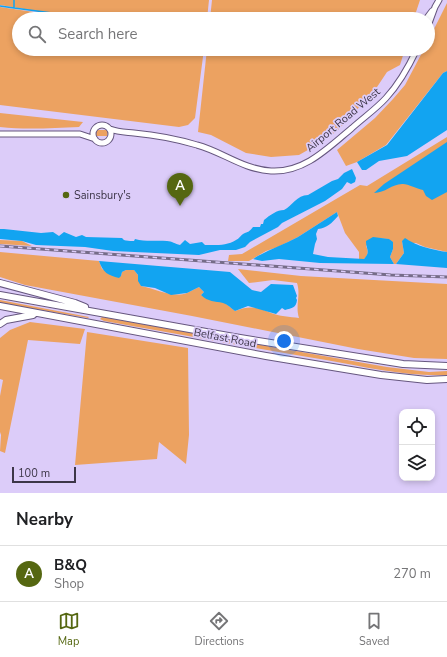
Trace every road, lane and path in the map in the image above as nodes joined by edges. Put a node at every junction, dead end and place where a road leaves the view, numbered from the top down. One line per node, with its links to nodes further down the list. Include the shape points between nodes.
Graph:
1 (439, 0): 2 (street)
2 (435, 8): 3 (street); 4 (street)
3 (432, 12)
4 (433, 12)
5 (414, 56): 8 (street, Airport Road West, via 386,97 314,159 296,168 284,171 260,170 242,165 196,144)
6 (94, 128): 7 (street, via 102,124); 10 (street); 12 (street)
7 (110, 129): 8 (street, Airport Road West); 11 (street)
8 (121, 132): 11 (street)
9 (0, 134): 10 (street)
10 (80, 134): 12 (street)
11 (110, 138): 12 (street, via 102,143)
12 (94, 139)
13 (0, 283): 16 (highway, via 75,303)
14 (0, 295): 16 (highway, Belfast Road)
15 (0, 306): 17 (highway, Belfast Road)
16 (95, 312): 19 (highway, Belfast Road, via 403,364)
17 (45, 315): 18 (highway, via 23,316); 20 (highway, Belfast Road, via 381,375)
18 (0, 324)
19 (447, 366)
20 (447, 379)

